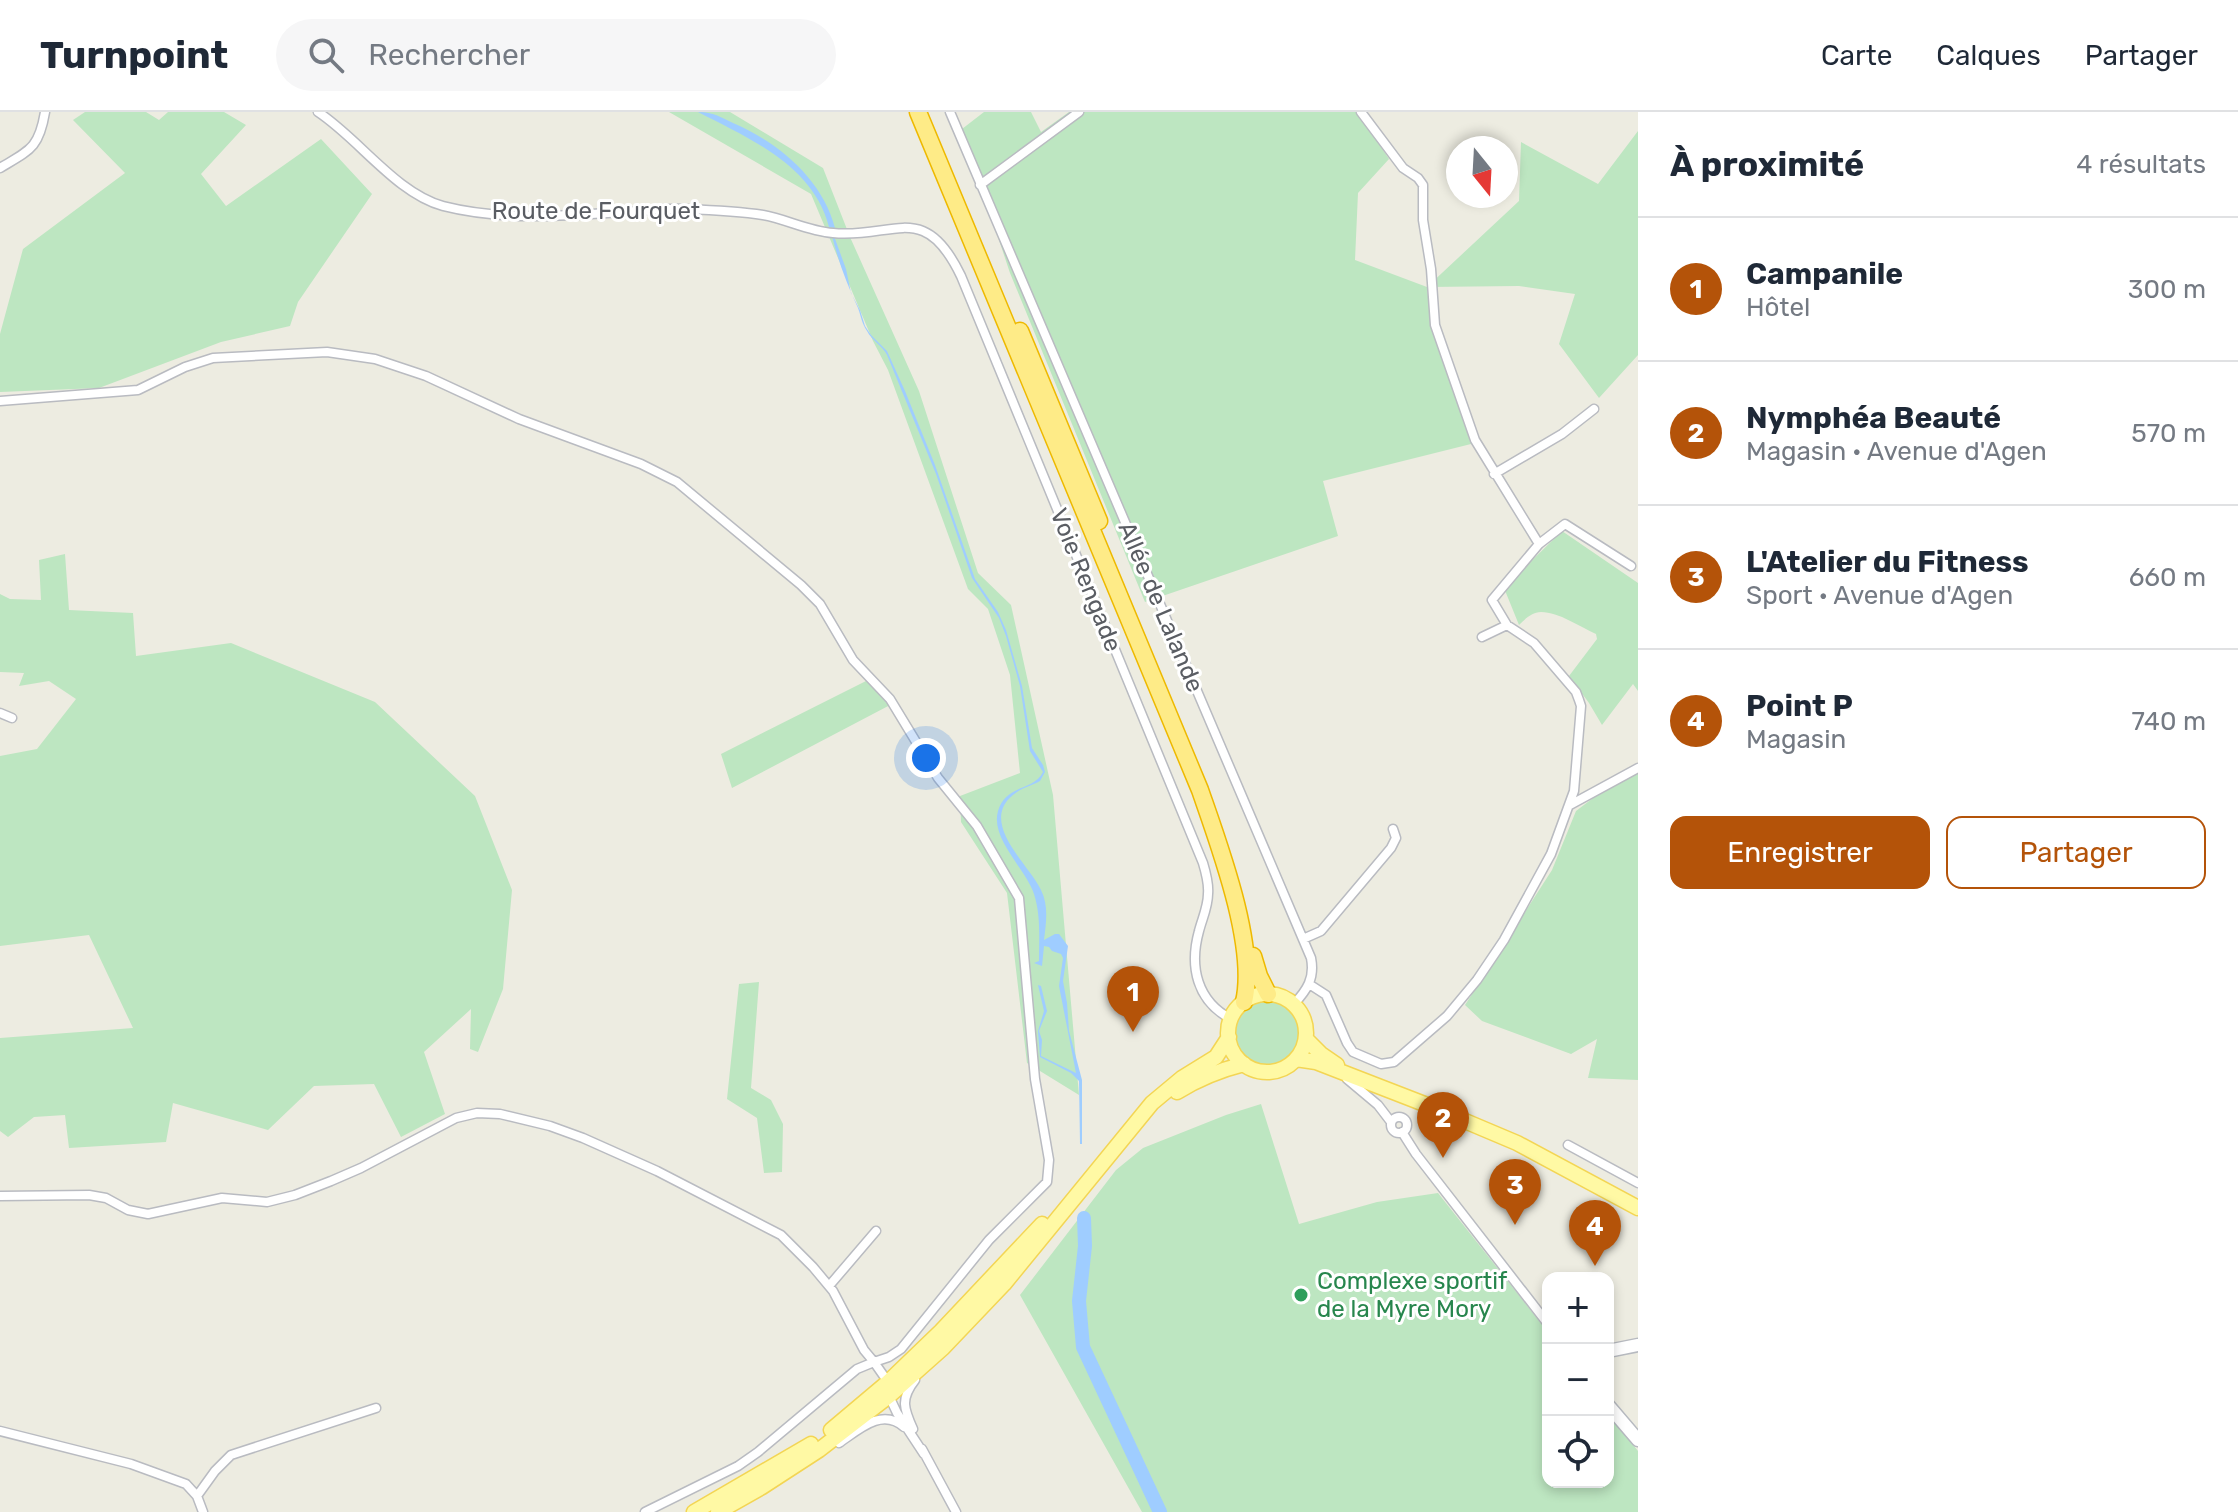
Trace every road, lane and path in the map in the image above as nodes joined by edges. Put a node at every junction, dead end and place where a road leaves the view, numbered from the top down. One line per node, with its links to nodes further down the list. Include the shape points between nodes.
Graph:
1 (45, 112): 8 (street, via 41,137)
2 (318, 112): 10 (street, Route de Fourquet, via 416,196 443,206 506,216 711,211 764,215 840,234)
3 (918, 112): 26 (highway, via 1200,790 1243,941 1248,985)
4 (929, 112): 25 (highway, via 1209,787 1255,965)
5 (950, 112): 9 (street, Allée de Lalande)
6 (1079, 112): 9 (street)
7 (1361, 112): 13 (street, via 1403,168 1423,185 1435,325 1475,440)
8 (0, 168)
9 (980, 185): 23 (street, Allée de Lalande)
10 (904, 227): 28 (street, Voie Rengade, via 936,238 961,276 1198,851 1209,892 1194,963 1204,996)
11 (0, 401): 47 (street, via 138,390 213,358 327,352 375,359 677,482 820,604 853,660 890,699 938,778 977,826 1019,898 1035,1079 1049,1160 1047,1182 989,1240 901,1349)
12 (1594, 409): 13 (street)
13 (1494, 474): 14 (street)
14 (1539, 544): 15 (street, via 1565,524); 16 (street, via 1492,600)
15 (1631, 566)
16 (1507, 625): 17 (street); 21 (street, via 1534,643 1579,700)
17 (1482, 637)
18 (0, 713): 19 (street)
19 (12, 718)
20 (1638, 768): 21 (street)
21 (1569, 806): 24 (street, via 1541,874 1477,980 1447,1016 1394,1062 1381,1064 1353,1052 1326,995)
22 (1393, 829): 23 (street, via 1391,848 1321,931)
23 (1303, 939): 24 (street, Allée de Lalande, via 1313,966)
24 (1309, 984): 27 (street)
25 (1268, 994): 26 (main road); 27 (main road)
26 (1244, 1002): 28 (main road)
27 (1294, 1004): 30 (main road)
28 (1231, 1019): 29 (main road)
29 (1229, 1037): 32 (main road); 35 (main road, via 1216,1057 1166,1090)
30 (1306, 1039): 31 (main road); 34 (main road)
31 (1296, 1059): 32 (main road, via 1267,1072); 33 (main road)
32 (1244, 1064): 35 (main road, via 1196,1081)
33 (1338, 1071): 34 (main road); 43 (street, via 1391,1122 1399,1116 1405,1120 1402,1132 1416,1154)
34 (1358, 1079): 40 (main road, via 1517,1143)
35 (1132, 1126): 37 (main road)
36 (1568, 1145): 38 (street)
37 (1101, 1163): 46 (main road, via 1004,1284); 48 (main road)
38 (1638, 1183)
39 (0, 1196): 42 (street, via 89,1195 148,1214 222,1198 267,1202 361,1168 456,1118 488,1113 550,1126 671,1178 781,1235)
40 (1638, 1208)
41 (876, 1231): 42 (street)
42 (829, 1286): 47 (street)
43 (1542, 1316)
44 (1638, 1345): 45 (main road)
45 (1614, 1350)
46 (932, 1357): 48 (main road); 53 (street, via 904,1399)
47 (874, 1362): 48 (street); 57 (street, via 857,1369 738,1466)
48 (888, 1389): 53 (street); 54 (main road, via 819,1450); 58 (main road, via 800,1451)
49 (376, 1408): 55 (street, via 231,1455)
50 (1614, 1412): 52 (main road)
51 (0, 1431): 55 (street, via 131,1464 186,1484)
52 (1638, 1440)
53 (924, 1454): 54 (street, via 900,1423 877,1420); 60 (street)
54 (762, 1487): 59 (main road)
55 (197, 1496): 56 (street)
56 (203, 1512)
57 (645, 1512)
58 (694, 1512)
59 (718, 1512)
60 (956, 1512)

